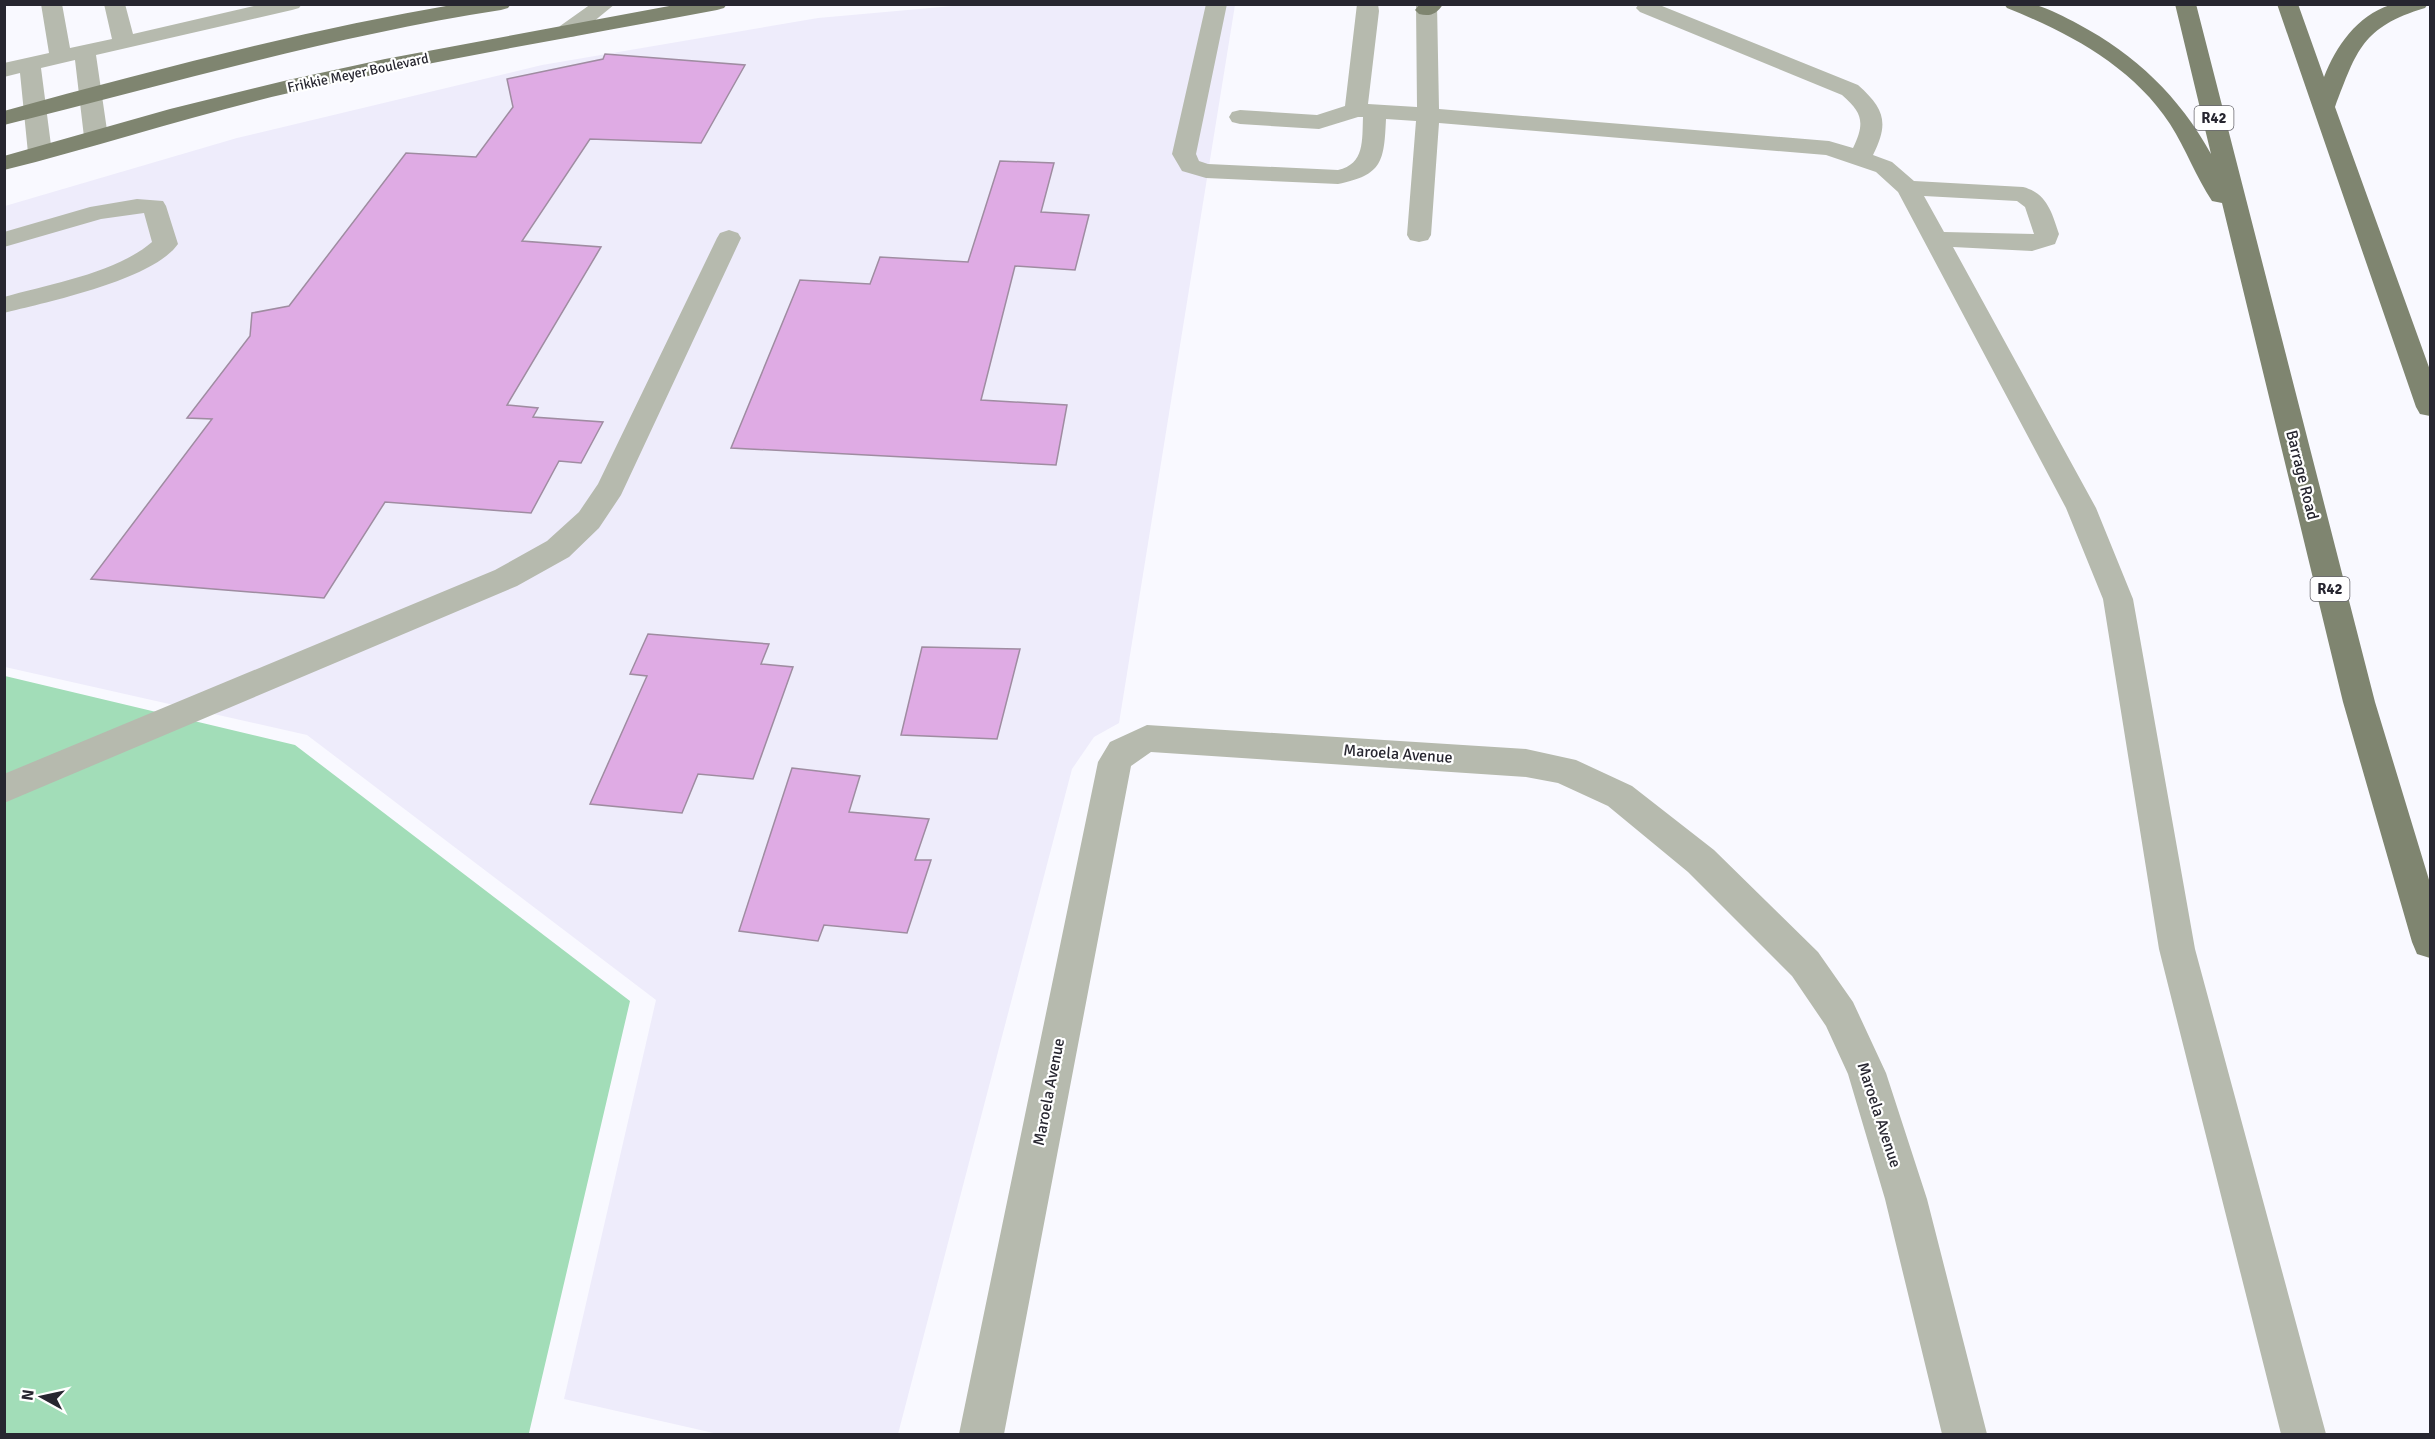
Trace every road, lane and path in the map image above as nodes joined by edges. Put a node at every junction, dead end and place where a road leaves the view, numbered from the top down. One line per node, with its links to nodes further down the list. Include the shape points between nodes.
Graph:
1 (51, 4): 20 (street)
2 (114, 4): 18 (street)
3 (292, 4): 18 (street)
4 (459, 4): 16 (main road)
5 (501, 4): 16 (main road)
6 (605, 4): 17 (street)
7 (1217, 4): 26 (street, via 1184,154 1190,165 1206,171 1352,176 1370,161)
8 (2014, 4): 35 (main road, via 2097,45 2131,68 2159,94 2181,122)
9 (2185, 4): 35 (main road, Barrage Road / R42)
10 (2287, 4): 24 (main road)
11 (2418, 4): 24 (main road, via 2361,31 2339,65)
12 (703, 5): 17 (main road, Frikkie Meyer Boulevard)
13 (1428, 6): 27 (street)
14 (1368, 8): 26 (street)
15 (1647, 8): 32 (street, via 1850,90 1870,110 1874,123)
16 (437, 13): 23 (main road, via 237,57)
17 (568, 31): 30 (main road, Frikkie Meyer Boulevard, via 288,87)
18 (124, 42): 19 (street)
19 (85, 51): 20 (street); 23 (street)
20 (61, 57): 21 (street)
21 (30, 64): 22 (street); 25 (street)
22 (4, 70)
23 (90, 95): 25 (main road); 30 (street)
24 (2324, 107): 41 (main road)
25 (34, 109): 28 (main road); 31 (street)
26 (1365, 111): 27 (street); 29 (street, via 1319,122)
27 (1428, 115): 32 (street, via 1829,148); 36 (street)
28 (4, 117)
29 (1240, 117)
30 (96, 137): 31 (main road, Frikkie Meyer Boulevard)
31 (40, 153): 33 (main road, Frikkie Meyer Boulevard)
32 (1860, 157): 34 (street, via 1884,167)
33 (4, 163)
34 (1908, 188): 38 (street); 38 (street, via 2023,194 2036,204 2047,234 2042,242 2032,243)
35 (2240, 232): 43 (main road, Barrage Road / R42, via 2359,702)
36 (1419, 235)
37 (729, 238): 42 (street, via 611,488 589,520 558,549 506,578)
38 (1935, 239): 46 (street, via 2081,508 2118,599 2177,948)
39 (4, 240): 40 (street, via 139,204 154,206 165,244 137,265)
40 (4, 305)
41 (2430, 406)
42 (4, 789)
43 (2430, 942)
44 (981, 1434): 45 (street, Maroela Avenue, via 1115,762 1122,752 1146,738 1526,762 1564,770 1620,796 1701,861 1805,964 1840,1014 1867,1073 1906,1199)
45 (1965, 1434)
46 (2304, 1434)

